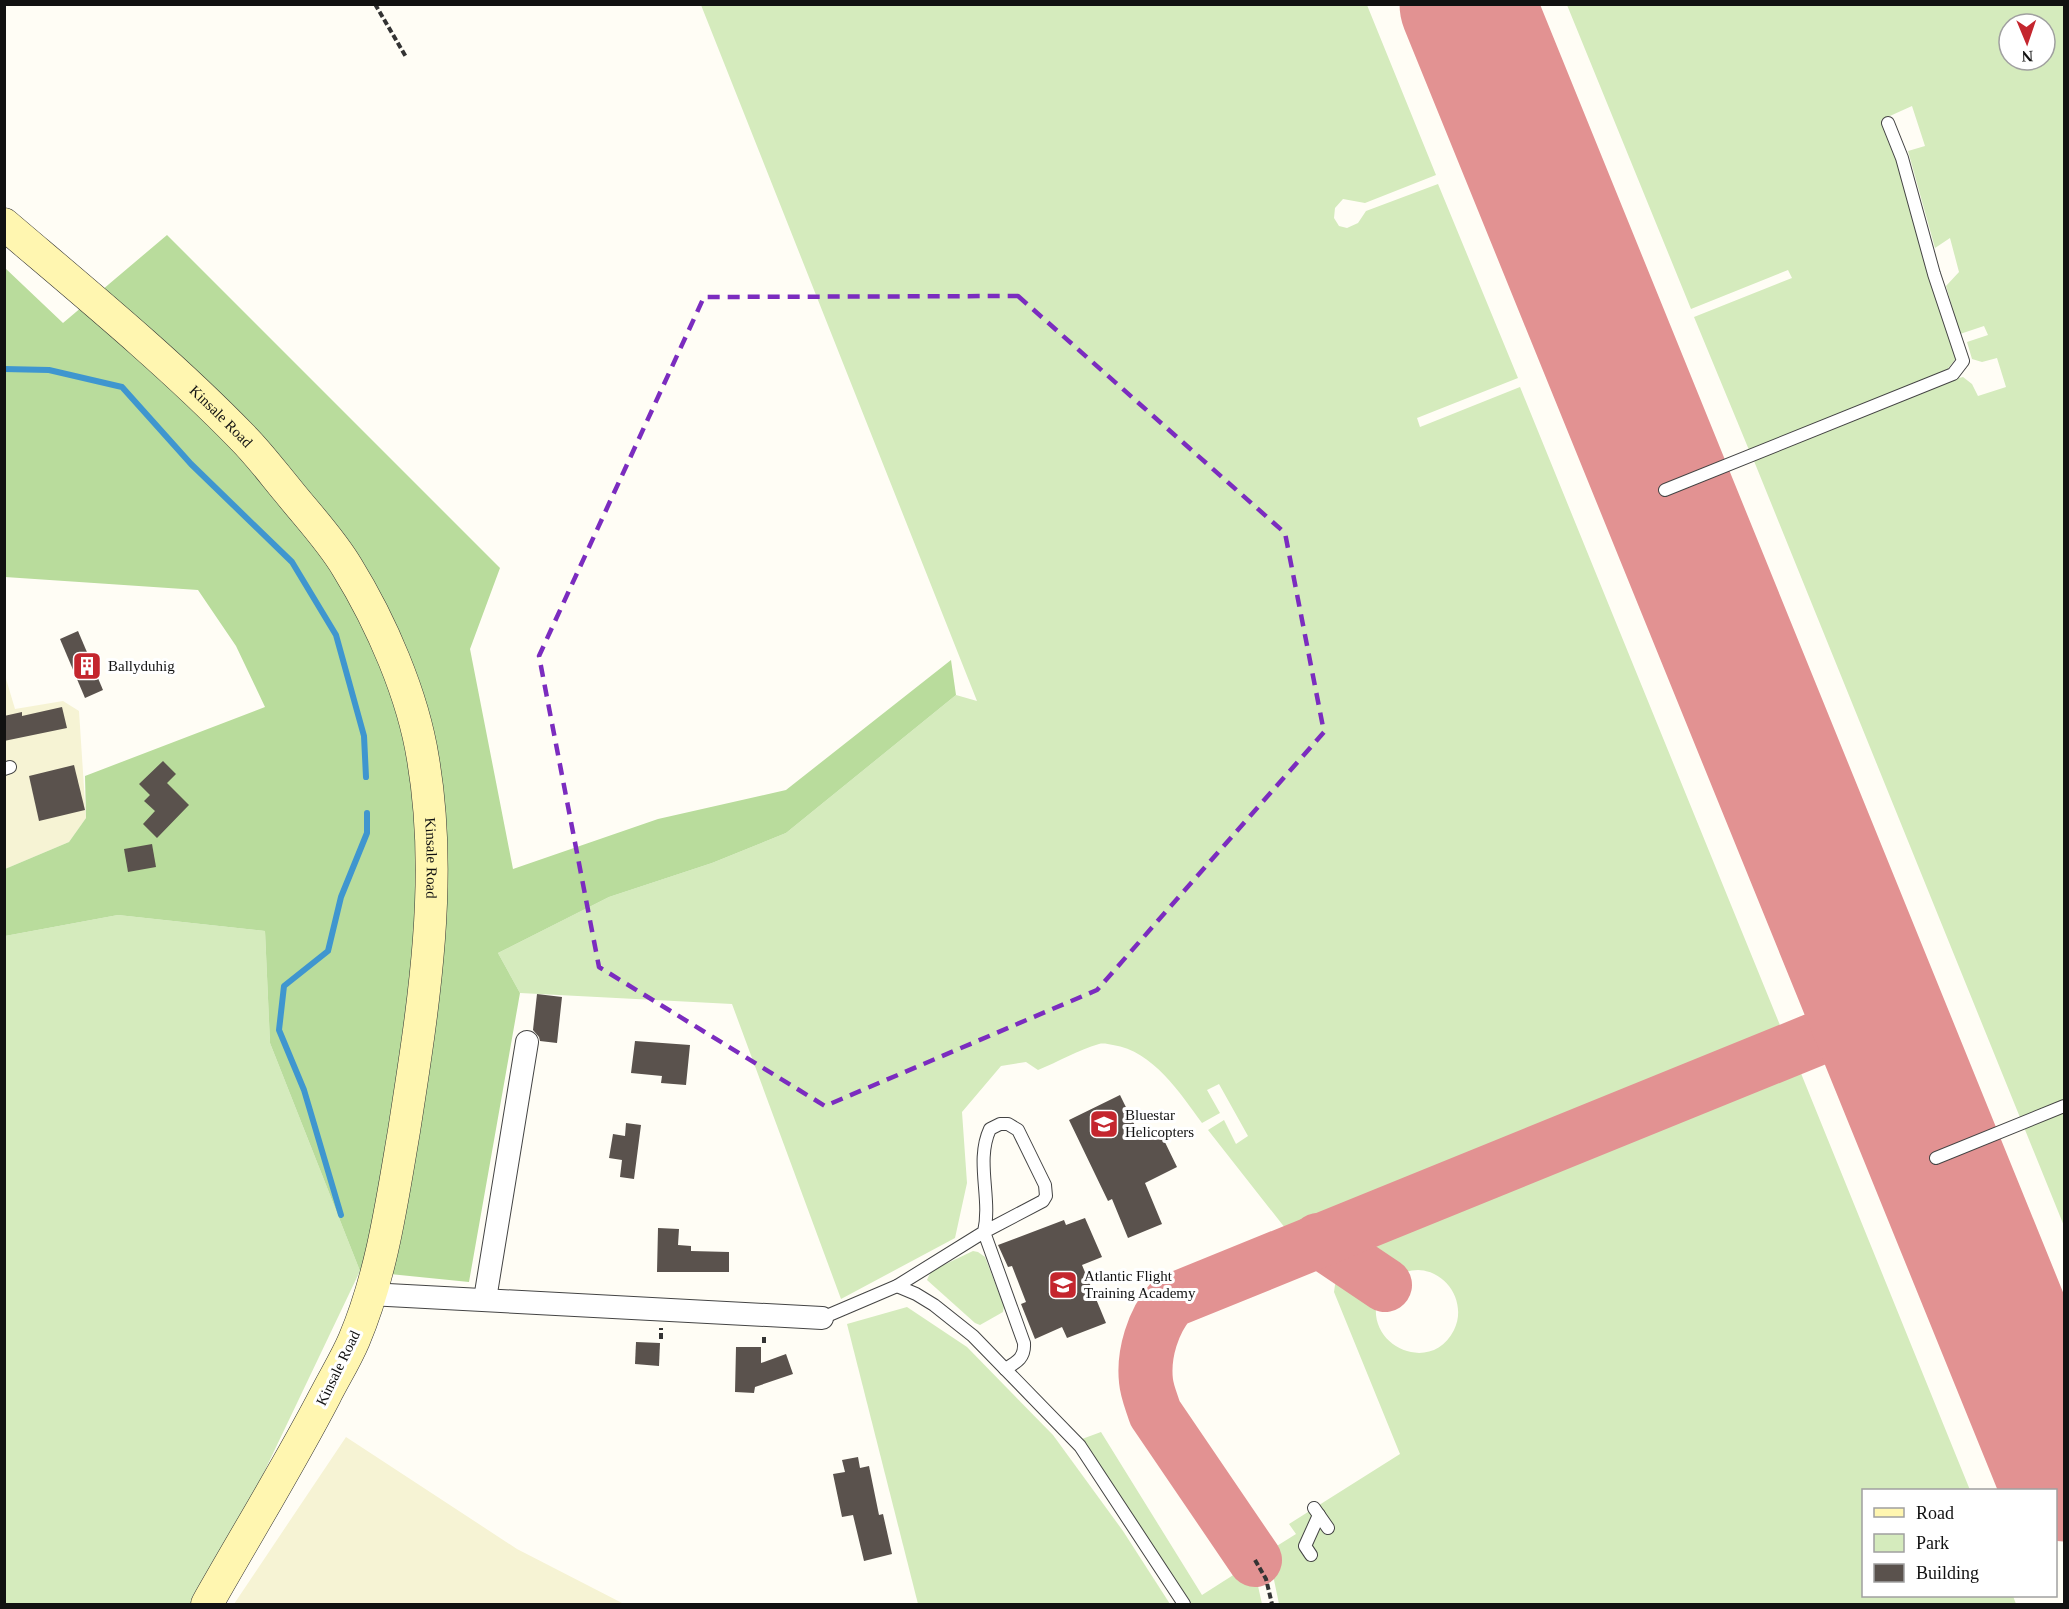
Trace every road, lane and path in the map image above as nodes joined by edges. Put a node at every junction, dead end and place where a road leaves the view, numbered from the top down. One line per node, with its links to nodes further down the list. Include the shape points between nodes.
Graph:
1 (375, 4): 2 (path)
2 (406, 57)
3 (1888, 123): 5 (lane, via 1962,361 1953,374)
4 (4, 224): 11 (main road, Kinsale Road, via 138,338 244,439 346,565 376,622 409,702 423,755 430,810 432,886 414,1071 387,1227)
5 (1665, 490)
6 (527, 1042): 12 (street)
7 (2064, 1106): 8 (lane)
8 (1936, 1158)
9 (984, 1232): 9 (lane, via 1046,1196 1045,1185 1017,1130 1008,1124 990,1129 986,1138 983,1152 988,1216); 10 (lane); 14 (lane, via 1024,1343 1021,1359)
10 (897, 1286): 13 (lane); 14 (lane, via 934,1305 973,1336)
11 (369, 1294): 12 (street); 18 (main road, Kinsale Road, via 354,1340)
12 (485, 1299): 13 (street)
13 (822, 1318)
14 (1005, 1369): 19 (lane, via 1080,1446)
15 (1328, 1528): 16 (lane, via 1317,1512 1305,1546)
16 (1311, 1555)
17 (1256, 1560): 20 (path, via 1266,1579)
18 (207, 1605)
19 (1184, 1605)
20 (1272, 1605)

